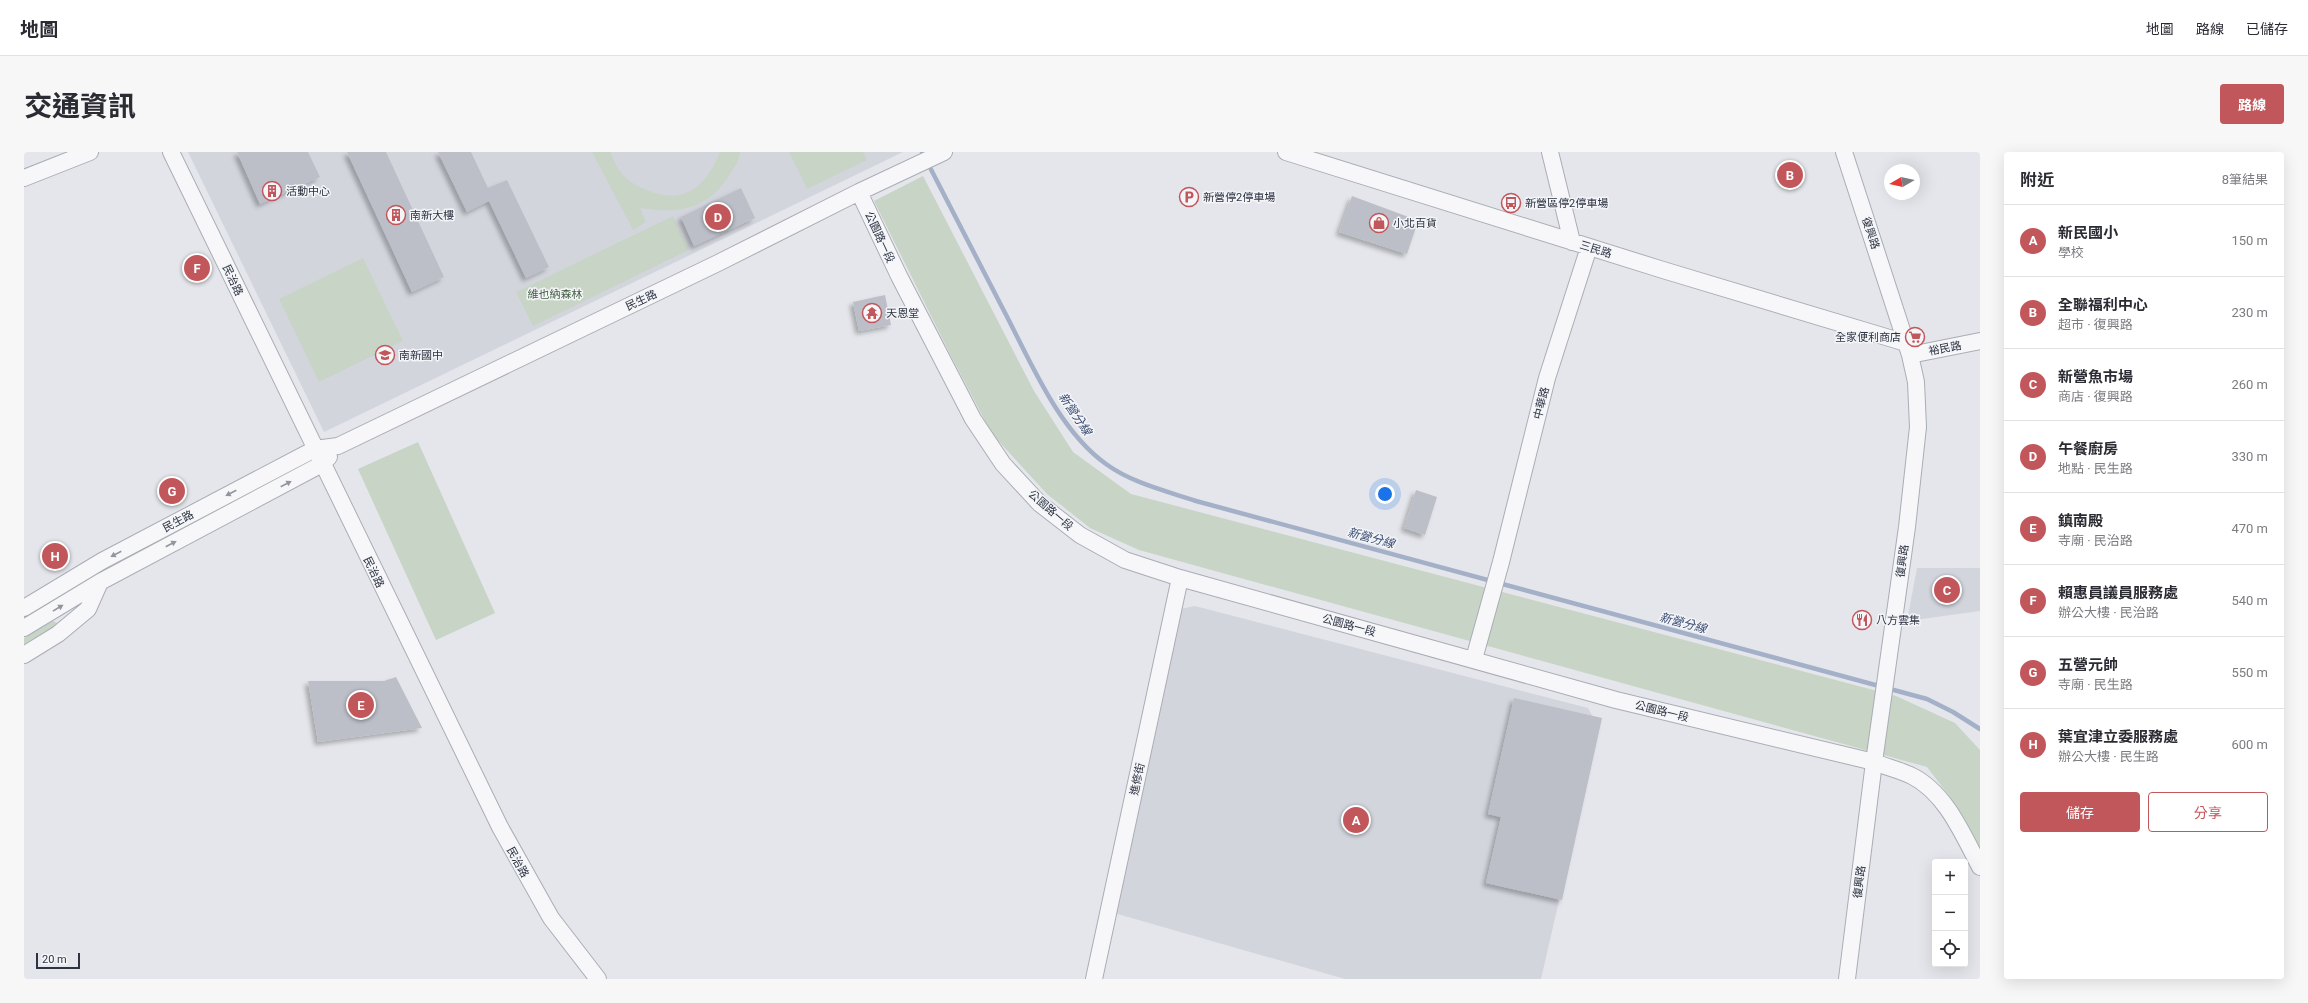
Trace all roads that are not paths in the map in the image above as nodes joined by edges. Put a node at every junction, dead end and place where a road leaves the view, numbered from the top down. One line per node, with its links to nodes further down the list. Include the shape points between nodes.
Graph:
1 (90, 152): 7 (street)
2 (171, 152): 14 (street, 民治路)
3 (1286, 152): 9 (street, 三民路)
4 (1550, 152): 9 (street)
5 (1844, 152): 12 (street, 復興路)
6 (939, 154): 8 (street, 民生路)
7 (24, 178)
8 (859, 192): 13 (street, 民生路, via 718,264); 16 (street, 公園路一段, via 973,419 1003,464 1040,504 1080,535 1125,560)
9 (1572, 242): 10 (street, 三民路)
10 (1589, 247): 12 (street, 三民路); 21 (street, 中華路, via 1547,378)
11 (1980, 341): 12 (street, 裕民路)
12 (1908, 349): 22 (street, 復興路, via 1916,382 1918,427)
13 (338, 446): 14 (street, 民生路); 15 (street, 民生路)
14 (314, 449): 15 (street, 民治路); 18 (street, 民生路, one-way to 18, via 102,561)
15 (322, 464): 17 (street, 民生路, one-way to 15); 24 (street, 民治路, via 519,864 551,918)
16 (1180, 578): 21 (street, 公園路一段); 25 (street, 進修街)
17 (100, 582): 19 (street, 民生路, one-way to 17); 20 (street, via 88,609 58,634)
18 (24, 608)
19 (24, 628)
20 (24, 655)
21 (1474, 659): 22 (street, 公園路一段, via 1616,700)
22 (1874, 762): 23 (street, 公園路一段, via 1913,776 1938,797 1957,824); 26 (street, 復興路)
23 (1980, 867)
24 (598, 979)
25 (1094, 979)
26 (1847, 979)

